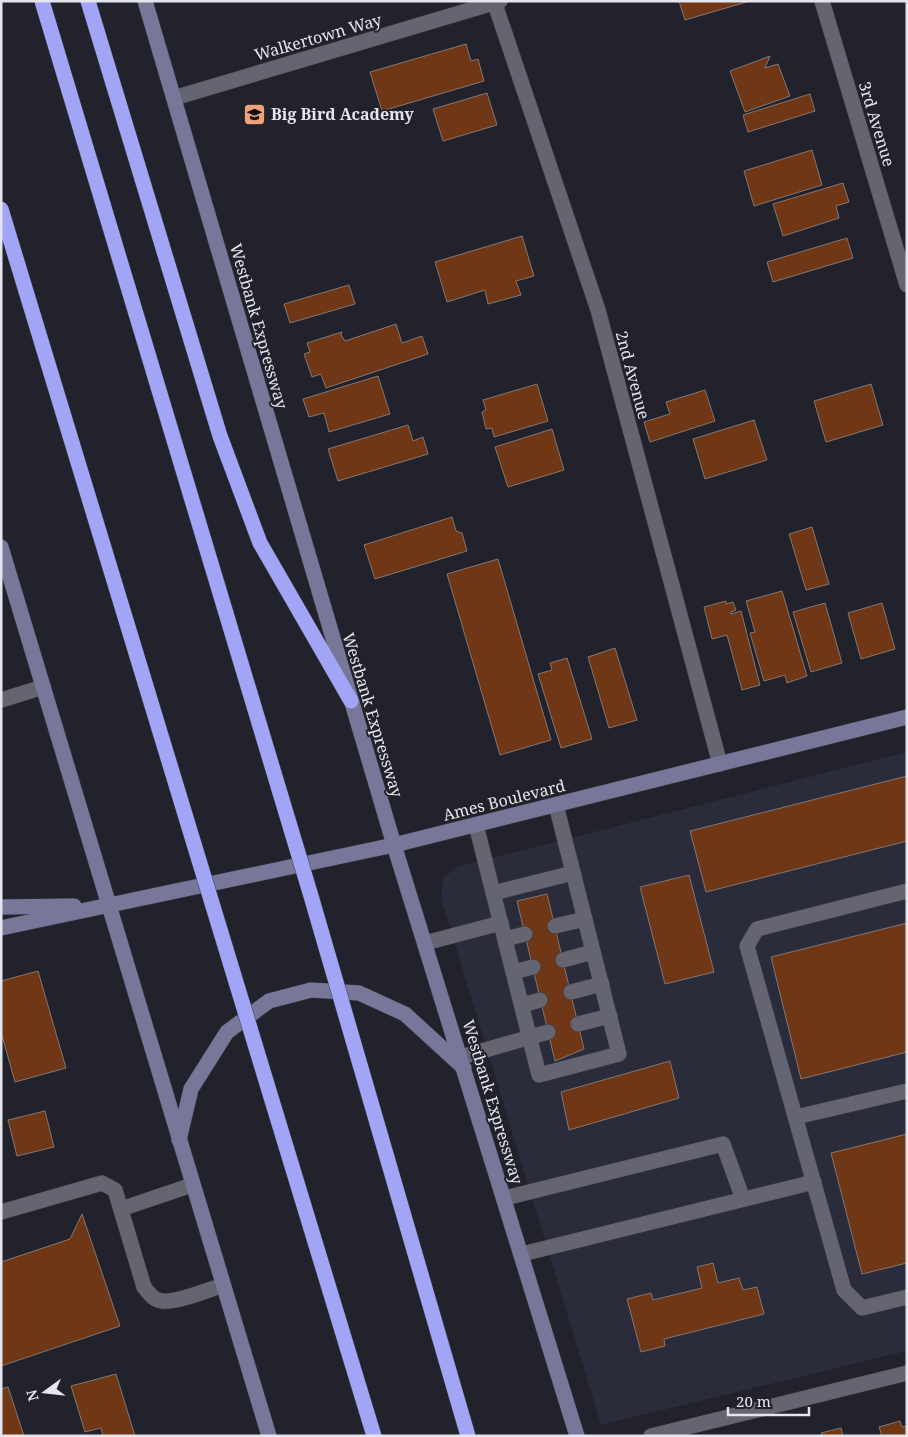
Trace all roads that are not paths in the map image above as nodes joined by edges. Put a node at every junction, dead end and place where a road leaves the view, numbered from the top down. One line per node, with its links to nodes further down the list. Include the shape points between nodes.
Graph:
1 (42, 1): 58 (highway, bridge)
2 (88, 1): 12 (highway, via 220,436 260,543)
3 (145, 1): 6 (main road, Westbank Expressway)
4 (822, 1): 8 (street, 3rd Avenue)
5 (496, 2): 6 (street, Walkertown Way); 14 (street, 2nd Avenue, via 598,310)
6 (174, 98): 12 (main road, Westbank Expressway)
7 (1, 210): 57 (highway, bridge)
8 (907, 285)
9 (1, 547): 10 (main road)
10 (43, 687): 11 (street); 21 (main road)
11 (1, 700)
12 (351, 701): 17 (main road, Westbank Expressway)
13 (907, 717): 14 (main road, Ames Boulevard)
14 (720, 764): 15 (main road, Ames Boulevard)
15 (556, 805): 16 (main road, Ames Boulevard); 18 (street)
16 (476, 825): 17 (main road, Ames Boulevard); 20 (street)
17 (394, 845): 21 (main road, Ames Boulevard); 29 (main road, Westbank Expressway)
18 (573, 873): 20 (street); 23 (street)
19 (907, 891): 44 (street, via 757,929 747,946)
20 (493, 893): 24 (street)
21 (108, 906): 22 (main road, Ames Boulevard); 26 (main road, Ames Boulevard); 45 (main road)
22 (1, 907)
23 (585, 919): 25 (street); 30 (street)
24 (501, 923): 28 (street); 29 (street)
25 (555, 926)
26 (1, 928)
27 (525, 934): 28 (street)
28 (505, 939): 33 (street)
29 (425, 943): 42 (main road, Westbank Expressway)
30 (593, 952): 31 (street); 34 (street)
31 (563, 960)
32 (533, 967): 33 (street)
33 (513, 972): 37 (street)
34 (602, 984): 35 (street); 38 (street)
35 (571, 992)
36 (540, 1000): 37 (street)
37 (522, 1005): 41 (street)
38 (610, 1016): 39 (street); 41 (street, via 619,1054 539,1075)
39 (578, 1024)
40 (548, 1032): 41 (street)
41 (530, 1037): 42 (street)
42 (463, 1063): 45 (main road, via 405,1014 359,993 311,990 269,1001 227,1032 191,1089); 48 (main road, Westbank Expressway)
43 (907, 1091): 44 (street)
44 (796, 1117): 46 (street)
45 (179, 1141): 47 (main road)
46 (814, 1182): 49 (street); 54 (street, via 844,1290 862,1308)
47 (192, 1185): 50 (street); 53 (main road)
48 (505, 1198): 49 (street, via 724,1144); 52 (main road, Westbank Expressway)
49 (743, 1200): 52 (street)
50 (121, 1209): 51 (street, via 115,1190 102,1183); 53 (street, via 144,1287 151,1296 162,1301 173,1300)
51 (1, 1212)
52 (522, 1254): 59 (main road, Westbank Expressway)
53 (223, 1285): 56 (main road)
54 (907, 1297)
55 (907, 1373): 60 (street)
56 (269, 1436)
57 (374, 1436)
58 (468, 1436)
59 (578, 1436)
60 (651, 1436)

